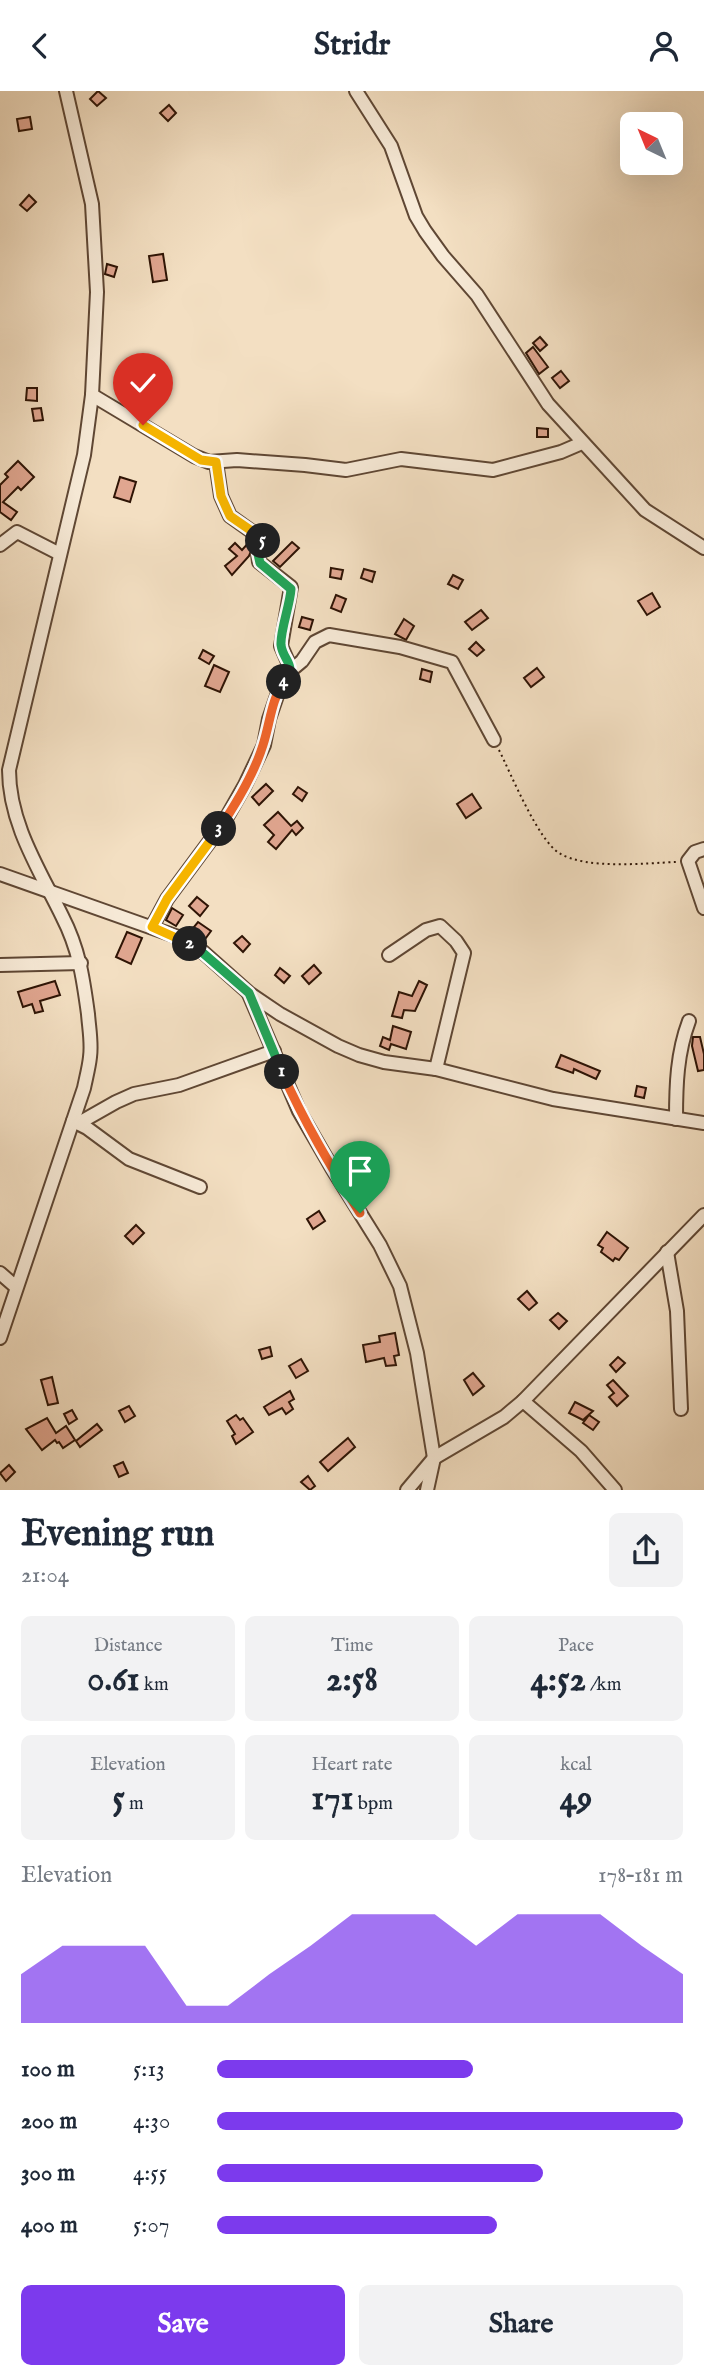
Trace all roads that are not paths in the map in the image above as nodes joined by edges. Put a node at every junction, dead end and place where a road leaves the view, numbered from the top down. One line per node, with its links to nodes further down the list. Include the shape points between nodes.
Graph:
1 (66, 91): 3 (street, via 92,204 97,292)
2 (356, 91): 4 (street, via 391,146 425,231 477,295 548,404)
3 (92, 395): 5 (street, via 194,456); 8 (street, via 84,455)
4 (582, 443): 5 (street, via 492,470 401,459 346,470); 7 (street, via 645,510)
5 (216, 462): 9 (street, via 221,496 230,516 261,538 260,563 291,587 281,644)
6 (0, 545): 8 (street, via 17,532)
7 (704, 548)
8 (60, 554): 13 (street, via 9,770 14,809)
9 (290, 671): 10 (street, via 315,642 329,635 400,647 452,662); 15 (street, via 275,699 264,745 245,785)
10 (494, 740)
11 (704, 849): 14 (street, via 688,861)
12 (0, 874): 13 (street)
13 (47, 891): 15 (street); 17 (street)
14 (704, 908)
15 (152, 927): 19 (street, via 181,938)
16 (388, 955): 22 (street, via 440,926 464,953)
17 (81, 963): 18 (street); 24 (street, via 91,1055)
18 (0, 965)
19 (249, 993): 21 (street); 22 (street, via 359,1055)
20 (689, 1021): 23 (street, via 676,1071)
21 (274, 1051): 24 (street, via 179,1085 134,1094); 34 (street, via 299,1111 400,1286 418,1353)
22 (436, 1069): 23 (street, via 553,1099)
23 (676, 1118): 25 (street)
24 (76, 1122): 26 (street, via 129,1159); 30 (street)
25 (704, 1123)
26 (200, 1187)
27 (704, 1215): 28 (street)
28 (667, 1252): 32 (street); 33 (street, via 677,1311)
29 (0, 1273): 30 (street)
30 (16, 1287): 31 (street)
31 (0, 1338)
32 (523, 1401): 34 (street); 37 (street, via 581,1451)
33 (681, 1409)
34 (434, 1458): 35 (street); 36 (street)
35 (407, 1490)
36 (427, 1490)
37 (615, 1490)

